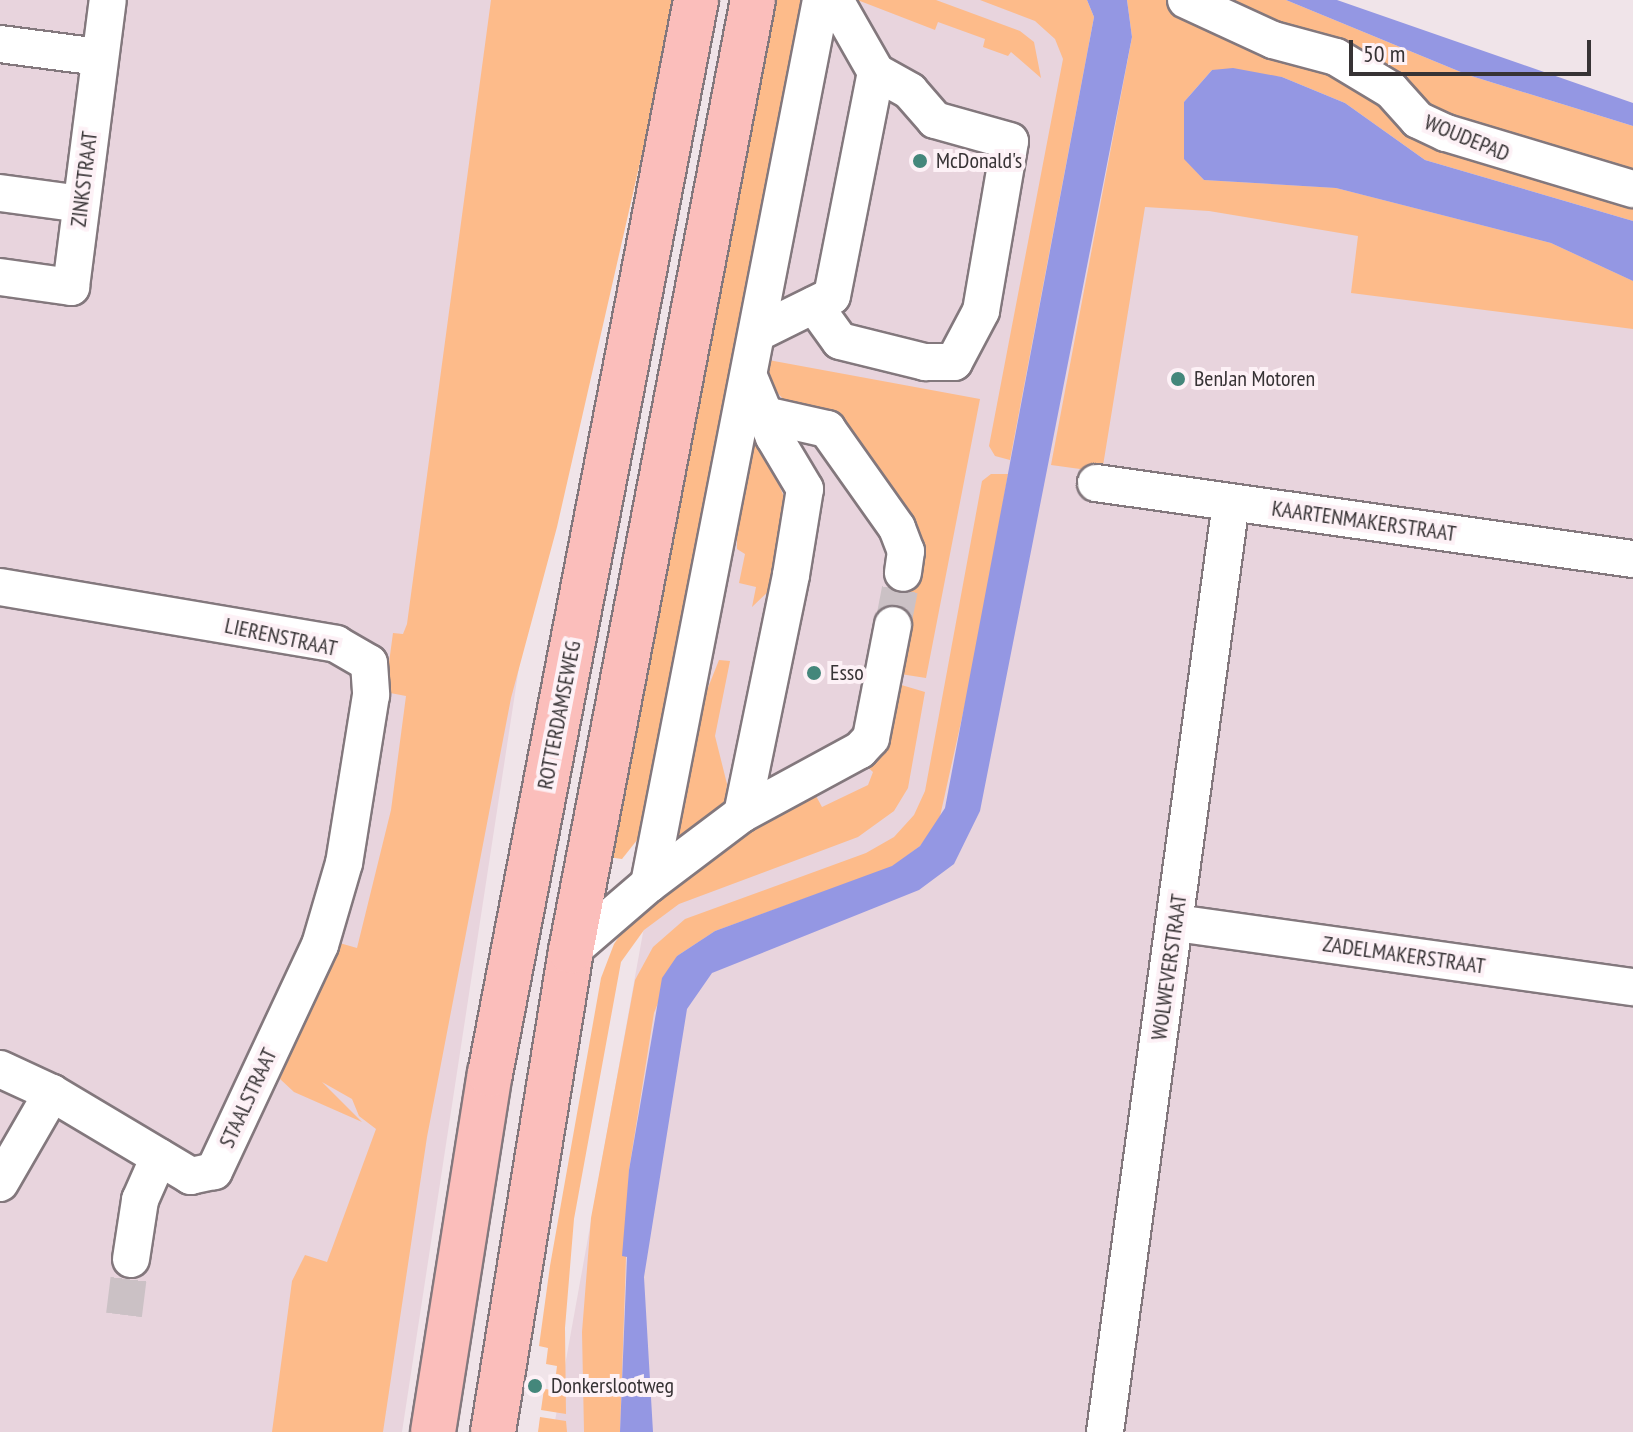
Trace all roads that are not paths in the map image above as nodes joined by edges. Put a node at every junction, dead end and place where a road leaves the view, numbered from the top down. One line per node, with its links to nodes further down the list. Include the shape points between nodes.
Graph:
1 (108, 0): 8 (street, ZINKSTRAAT)
2 (696, 0): 35 (main road, ROTTERDAMSEWEG, via 490,1074)
3 (753, 0): 28 (main road)
4 (821, 0): 15 (street)
5 (835, 0): 9 (street)
6 (1186, 0): 10 (street, WOUDEPAD, via 1273,40 1336,57 1391,90 1418,120 1446,133)
7 (0, 44): 8 (street)
8 (99, 57): 12 (street, ZINKSTRAAT)
9 (876, 72): 14 (street, via 832,296); 14 (street, via 910,91 935,120 1010,141 981,311 954,362 866,350 840,341)
10 (1633, 189)
11 (0, 193): 12 (street)
12 (81, 204): 13 (street, ZINKSTRAAT, via 71,287)
13 (0, 277)
14 (814, 305): 15 (street)
15 (759, 332): 16 (street)
16 (750, 379): 17 (street); 25 (street)
17 (765, 415): 21 (street, via 827,429 897,528 906,551); 24 (street, via 805,489)
18 (1096, 483): 19 (street, KAARTENMAKERSTRAAT)
19 (1231, 502): 20 (street, KAARTENMAKERSTRAAT); 26 (street, WOLWEVERSTRAAT)
20 (1633, 559)
21 (903, 573)
22 (0, 587): 27 (street, LIERENSTRAAT, via 336,644 369,663 371,695 344,863)
23 (893, 625): 24 (street, via 871,738 860,750)
24 (742, 814): 25 (street)
25 (649, 884): 28 (street)
26 (1176, 923): 29 (street, ZADELMAKERSTRAAT); 37 (street, WOLWEVERSTRAAT)
27 (320, 945): 32 (street, STAALSTRAAT, via 214,1171 191,1176)
28 (571, 951): 36 (main road)
29 (1633, 987)
30 (0, 1069): 31 (street, STAALSTRAAT)
31 (52, 1093): 32 (street, STAALSTRAAT); 33 (street)
32 (159, 1157): 34 (street, via 140,1200)
33 (0, 1183)
34 (131, 1259)
35 (433, 1432)
36 (493, 1432)
37 (1105, 1432)

